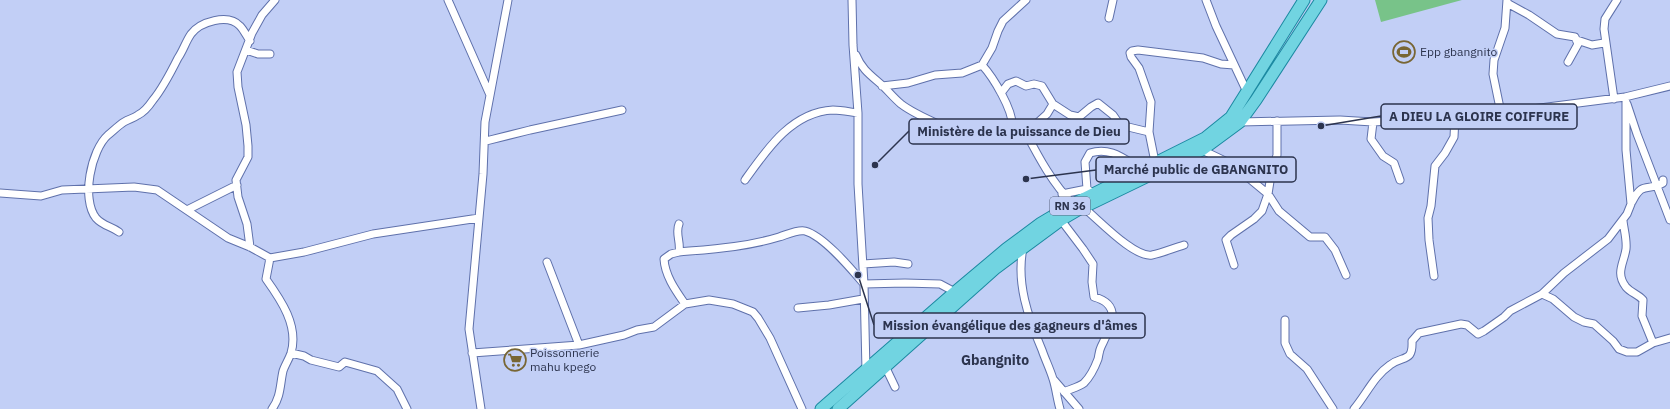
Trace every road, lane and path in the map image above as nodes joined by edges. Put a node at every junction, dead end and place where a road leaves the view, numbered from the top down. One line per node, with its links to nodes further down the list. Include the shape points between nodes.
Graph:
1 (275, 0): 14 (street, via 262,15)
2 (448, 0): 26 (street)
3 (508, 0): 26 (street)
4 (852, 0): 16 (street)
5 (1026, 0): 20 (street, via 1003,21)
6 (1113, 0): 12 (street)
7 (1206, 0): 21 (street)
8 (1304, 0): 24 (main road, RN 36)
9 (1321, 0): 35 (main road, RN 36, via 1261,94)
10 (1617, 0): 15 (street, via 1605,19)
11 (1507, 2): 13 (street, via 1557,34); 32 (street, via 1505,28 1494,60 1493,74)
12 (1109, 18)
13 (1577, 40): 15 (street, via 1592,45); 19 (street, via 1576,48)
14 (250, 41): 17 (street); 48 (street, via 240,25 226,20 212,21 196,28 158,94 144,111 125,121 106,137 94,161)
15 (1604, 43): 27 (street)
16 (853, 45): 22 (street, via 866,73); 31 (street)
17 (246, 50): 18 (street); 47 (street, via 237,72 246,125 248,157 236,180)
18 (270, 54)
19 (1568, 62)
20 (982, 65): 22 (street, via 962,73 935,75 908,83); 25 (street)
21 (1234, 65): 24 (street); 37 (street, via 1203,58 1132,51 1131,57 1140,68 1151,102)
22 (882, 86): 39 (street, via 901,104 924,118 975,137)
23 (1670, 86): 28 (street)
24 (1246, 92): 42 (main road, RN 36, via 1231,117 1222,126 1205,138)
25 (1001, 93): 29 (street, via 1008,84 1016,81 1026,86 1034,84 1042,86); 39 (street, via 1012,119 1011,129)
26 (490, 96): 40 (street)
27 (1614, 98): 28 (street); 32 (street)
28 (1626, 100): 46 (street, via 1653,174); 53 (street, via 1626,150)
29 (1053, 104): 37 (street, via 1070,115 1079,117 1098,103 1113,115 1120,125); 38 (street, via 1047,114)
30 (622, 110): 40 (street)
31 (858, 113): 44 (street, via 835,110 805,117 776,139); 68 (street, via 858,184)
32 (1500, 113): 33 (street)
33 (1455, 117): 36 (street); 72 (street, via 1454,137 1435,166 1428,218)
34 (1277, 121): 35 (street); 36 (street); 52 (street, via 1277,154)
35 (1240, 122): 41 (main road, RN 36)
36 (1373, 122): 45 (street, via 1371,138 1383,156 1394,162)
37 (1149, 132): 42 (street, via 1154,157)
38 (1026, 133): 39 (street); 51 (street)
39 (1005, 137)
40 (486, 141): 56 (street)
41 (1202, 150): 52 (street, via 1239,170); 54 (main road, RN 36)
42 (1158, 162): 43 (main road, RN 36)
43 (1143, 170): 49 (main road, RN 36); 49 (street, via 1121,156 1099,150 1090,153 1085,162)
44 (745, 180)
45 (1400, 180)
46 (1664, 182): 53 (street, via 1642,188 1636,193); 58 (street)
47 (237, 185): 55 (street); 63 (street)
48 (88, 189): 50 (street, via 62,190 41,196); 55 (street, via 134,187 157,190); 61 (street, via 95,217 103,225)
49 (1090, 192): 51 (street); 54 (main road, RN 36)
50 (0, 193)
51 (1062, 194): 54 (street)
52 (1268, 194): 70 (street, via 1262,211 1226,240); 71 (street, via 1279,211 1310,237 1325,237 1330,241)
53 (1631, 204): 59 (street)
54 (1075, 207): 57 (main road, RN 36); 62 (street, via 1084,208 1106,229 1142,254 1151,255); 74 (main road, RN 36, via 1041,223)
55 (187, 210): 63 (street, via 228,238)
56 (479, 218): 66 (street, via 373,234); 84 (street, via 469,329)
57 (1061, 220): 64 (main road, RN 36); 90 (street, via 1093,264 1094,297 1103,299 1110,306 1113,316 1098,359 1087,379)
58 (1670, 220)
59 (1623, 221): 75 (street, via 1608,239 1564,273); 81 (street, via 1626,250 1620,276 1626,286 1643,300 1642,316)
60 (679, 224): 65 (street)
61 (119, 232)
62 (1184, 245)
63 (250, 247): 66 (street)
64 (1024, 247): 86 (main road, RN 36); 88 (street, via 1020,261 1024,297)
65 (679, 252): 73 (street, via 741,246 805,231 843,259); 77 (street, via 665,257 664,265 671,283)
66 (270, 258): 83 (street, via 266,279 279,297 290,320 293,336)
67 (547, 262): 82 (street)
68 (863, 264): 69 (street); 73 (street)
69 (908, 264)
70 (1234, 265)
71 (1346, 275)
72 (1434, 276)
73 (864, 284): 74 (street, via 940,284); 76 (street)
74 (955, 292): 86 (main road, RN 36)
75 (1542, 294): 81 (street, via 1554,299 1574,317 1594,324 1619,349 1637,352); 100 (street, via 1510,311 1478,334 1467,325 1461,324 1419,334 1412,341 1411,355 1390,364)
76 (863, 299): 78 (street); 85 (street)
77 (685, 304): 82 (street, via 654,327); 94 (street, via 709,300 734,304 753,312 770,338)
78 (798, 308)
79 (1285, 320): 99 (street, via 1285,342 1290,354 1307,369)
80 (1670, 338): 81 (street)
81 (1653, 343)
82 (579, 345): 84 (street)
83 (291, 353): 91 (street, via 283,370 278,399); 92 (street, via 339,367 345,362 377,371 397,389)
84 (472, 353): 93 (street)
85 (866, 356): 86 (street); 87 (street)
86 (881, 363): 87 (main road, RN 36); 89 (street); 96 (main road, RN 36, via 865,386)
87 (866, 371): 95 (main road, RN 36)
88 (1053, 378): 90 (street); 97 (street)
89 (895, 387)
90 (1064, 392): 98 (street)
91 (272, 409)
92 (407, 409)
93 (480, 409)
94 (802, 409)
95 (821, 409)
96 (838, 409)
97 (1060, 409)
98 (1079, 409)
99 (1333, 409)
100 (1354, 409)

